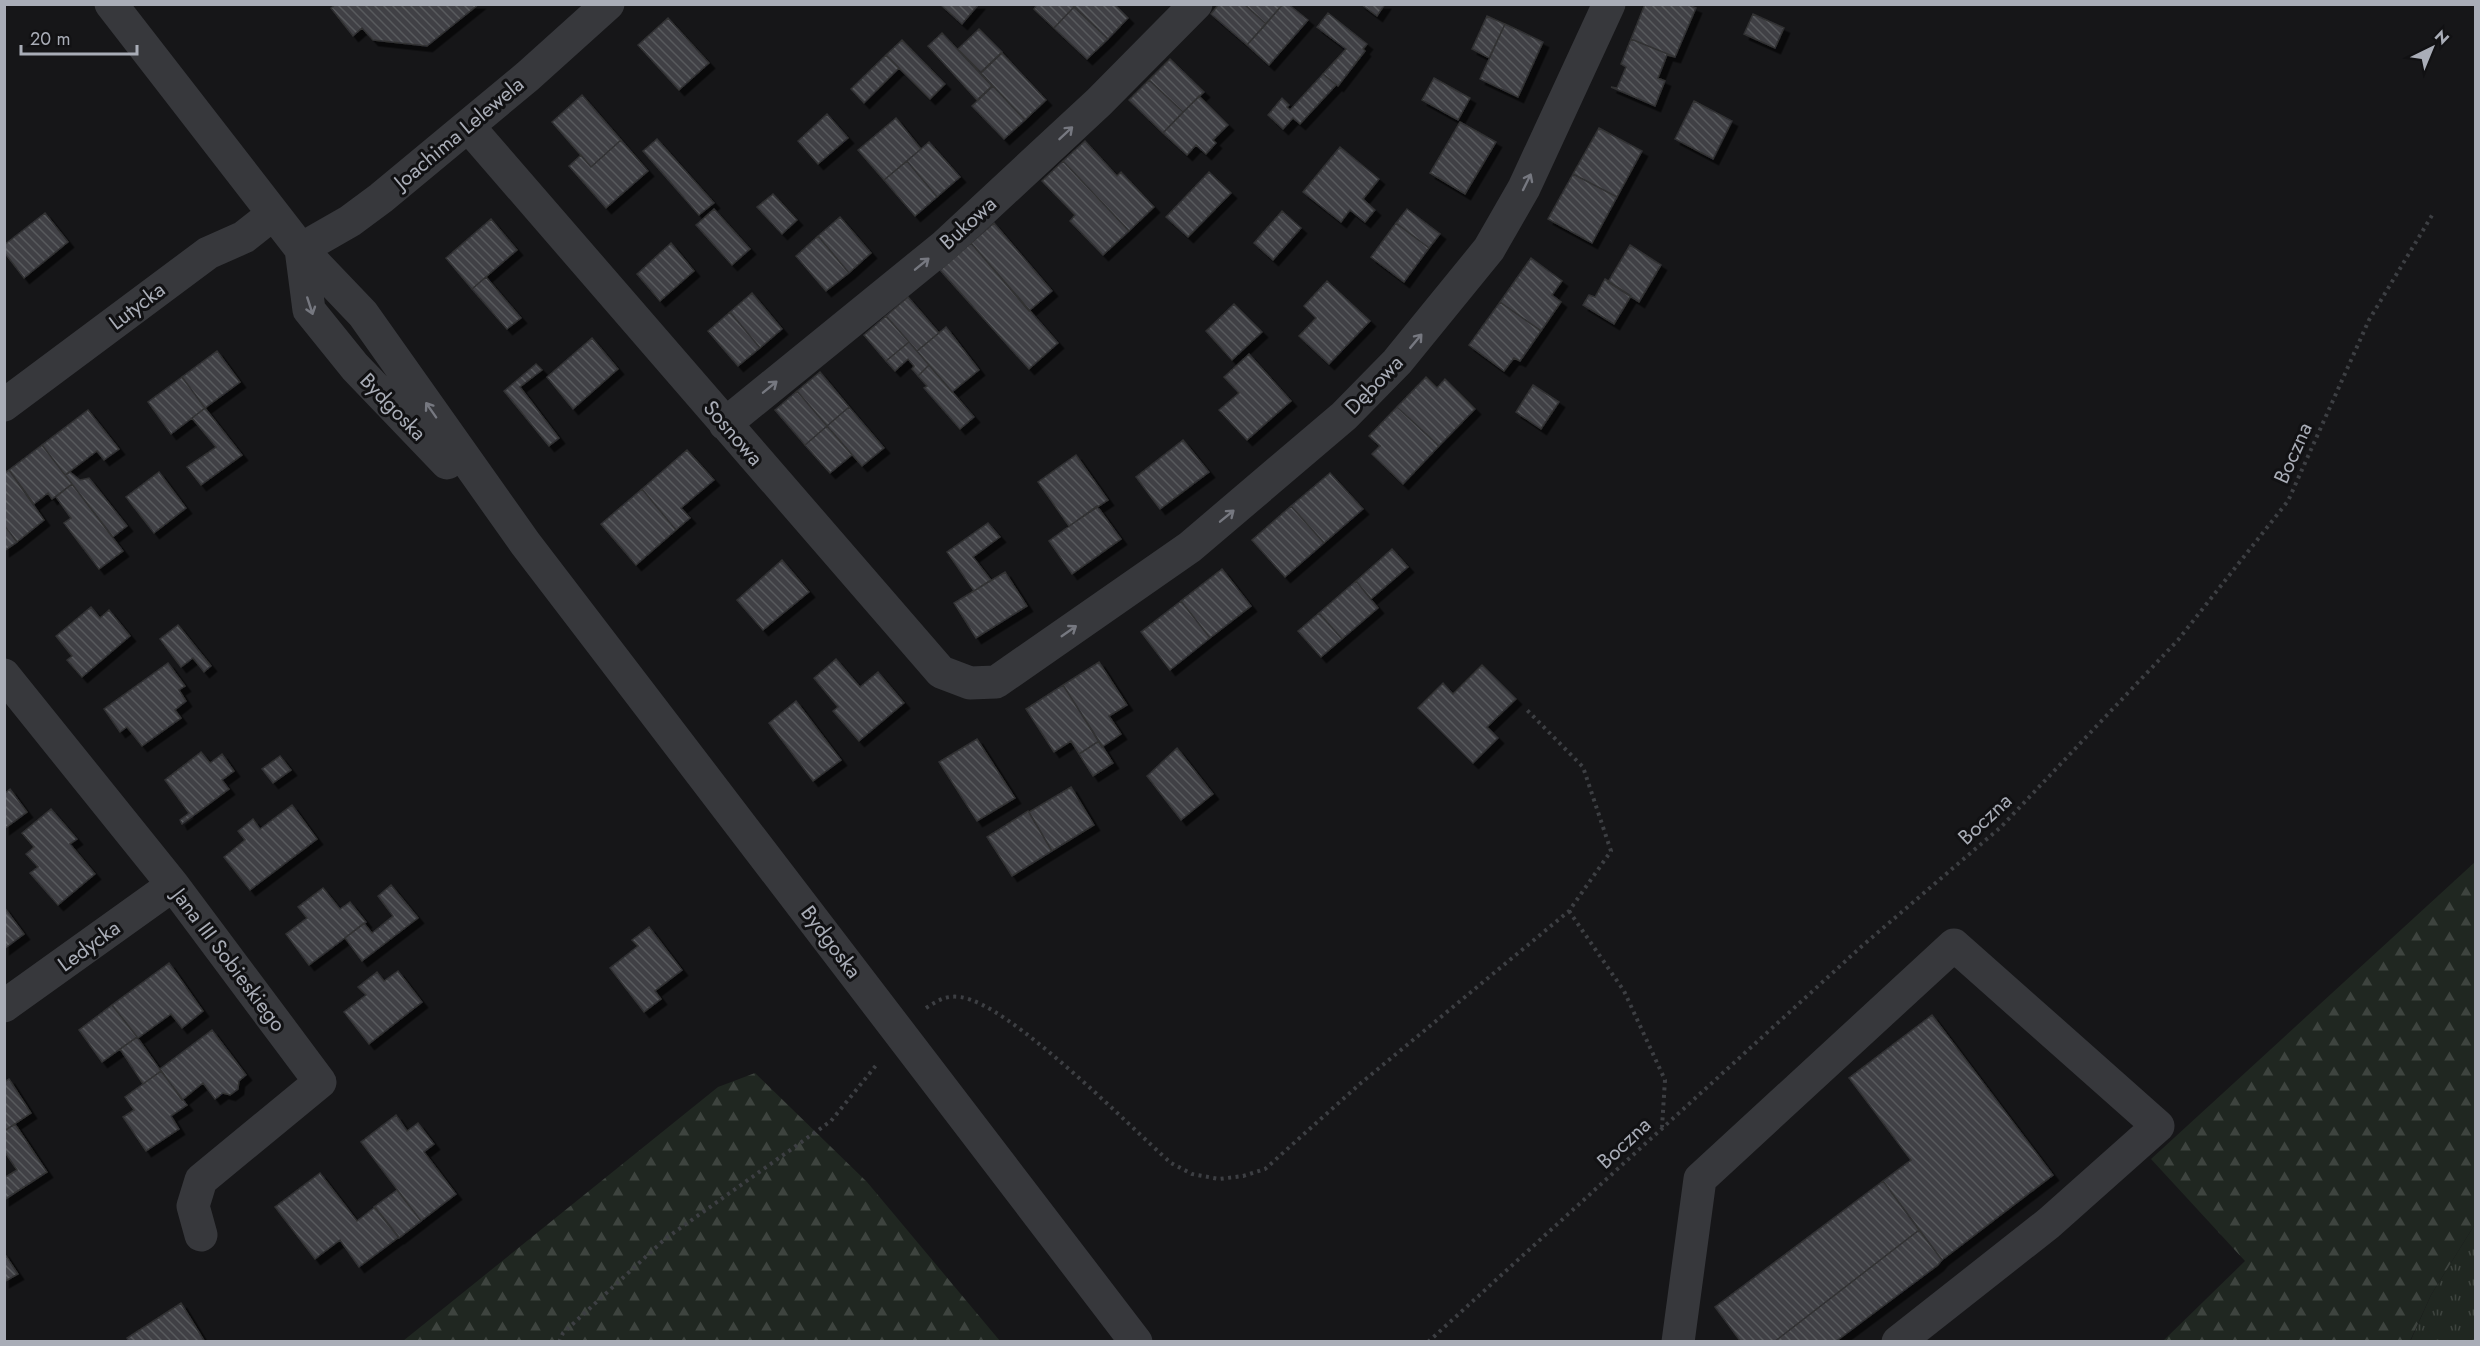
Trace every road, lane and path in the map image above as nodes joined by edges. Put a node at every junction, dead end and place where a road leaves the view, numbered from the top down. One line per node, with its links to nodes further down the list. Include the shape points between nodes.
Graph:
1 (111, 4): 7 (street)
2 (608, 4): 5 (street, Joachima Lelewela)
3 (1196, 4): 10 (street, Bukowa, one-way to 3, via 944,246 1099,102)
4 (1609, 4): 11 (street, Dębowa, one-way to 4, via 1190,547 1344,416 1397,362 1489,249 1529,178)
5 (468, 126): 8 (street, Joachima Lelewela, via 363,212); 10 (street, Sosnowa)
6 (2434, 212): 18 (path, Boczna, via 2369,320 2288,501 2178,640 2001,827)
7 (273, 214): 8 (street); 9 (street, Lutycka, via 244,237 208,253)
8 (301, 249): 17 (street, Bydgoska, via 309,310 355,367 525,543)
9 (4, 405)
10 (725, 424): 11 (street, Sosnowa, via 941,672 970,683 996,682)
11 (1021, 664)
12 (4, 675): 14 (street, Jana III Sobieskiego)
13 (1525, 708): 15 (path, via 1583,767 1611,851)
14 (173, 885): 16 (street, Ledycka); 19 (street, Jana III Sobieskiego, via 320,1082 201,1180 193,1206)
15 (1569, 911): 17 (path, via 1361,1083 1286,1152 1264,1169 1243,1176 1220,1179 1192,1174 1171,1163 1029,1035 969,999 943,998); 18 (path, via 1624,991 1665,1080)
16 (4, 1006)
17 (900, 1032): 20 (path, via 831,1121 665,1239); 21 (street, Bydgoska)
18 (1662, 1128): 22 (path, Boczna)
19 (201, 1235)
20 (559, 1341)
21 (1136, 1341)
22 (1428, 1341)
23 (1678, 1341): 24 (street, via 1700,1179 1954,945 2158,1126 2049,1222)
24 (1898, 1341)

